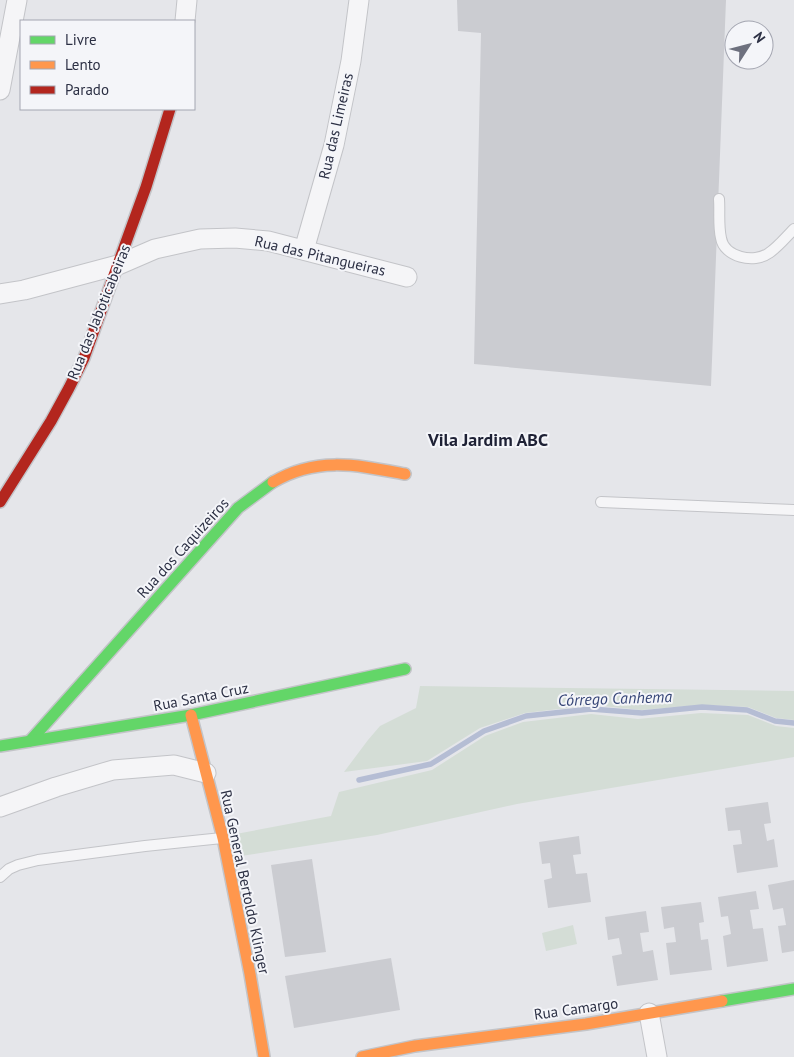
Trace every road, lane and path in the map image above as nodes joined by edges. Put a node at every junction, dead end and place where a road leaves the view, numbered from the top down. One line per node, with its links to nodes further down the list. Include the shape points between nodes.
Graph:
1 (17, 0): 5 (street)
2 (187, 0): 4 (street)
3 (359, 0): 9 (street, Rua das Limeiras, via 334,146)
4 (185, 20)
5 (0, 90)
6 (170, 110): 10 (street, Rua das Jaboticabeiras)
7 (719, 199): 8 (lane, via 721,239 734,255 756,259 768,254)
8 (794, 229)
9 (304, 250): 10 (street, Rua das Pitangueiras, via 268,241 200,239 155,249); 11 (street, Rua das Pitangueiras)
10 (118, 265): 12 (street, Rua das Pitangueiras); 14 (street, Rua das Jaboticabeiras, via 77,371 46,429)
11 (407, 277)
12 (0, 294)
13 (405, 474): 19 (street, Rua dos Caquizeiros, via 346,465 315,466 288,474 259,491 238,508)
14 (0, 502)
15 (601, 502): 16 (lane)
16 (794, 510)
17 (405, 669): 18 (street, Rua Santa Cruz)
18 (192, 715): 19 (street, Rua Santa Cruz); 21 (street, Rua General Bertoldo Klinger)
19 (30, 741): 20 (street, Rua Santa Cruz)
20 (0, 746)
21 (206, 773): 22 (street, via 174,765 113,770); 23 (street, Rua General Bertoldo Klinger)
22 (0, 807)
23 (222, 838): 24 (lane, via 38,860 18,864); 27 (street, Rua General Bertoldo Klinger)
24 (0, 877)
25 (794, 989): 26 (street, Rua Camargo)
26 (649, 1013): 28 (street, Rua Camargo, via 415,1046); 29 (street)
27 (264, 1057)
28 (362, 1057)
29 (658, 1057)

